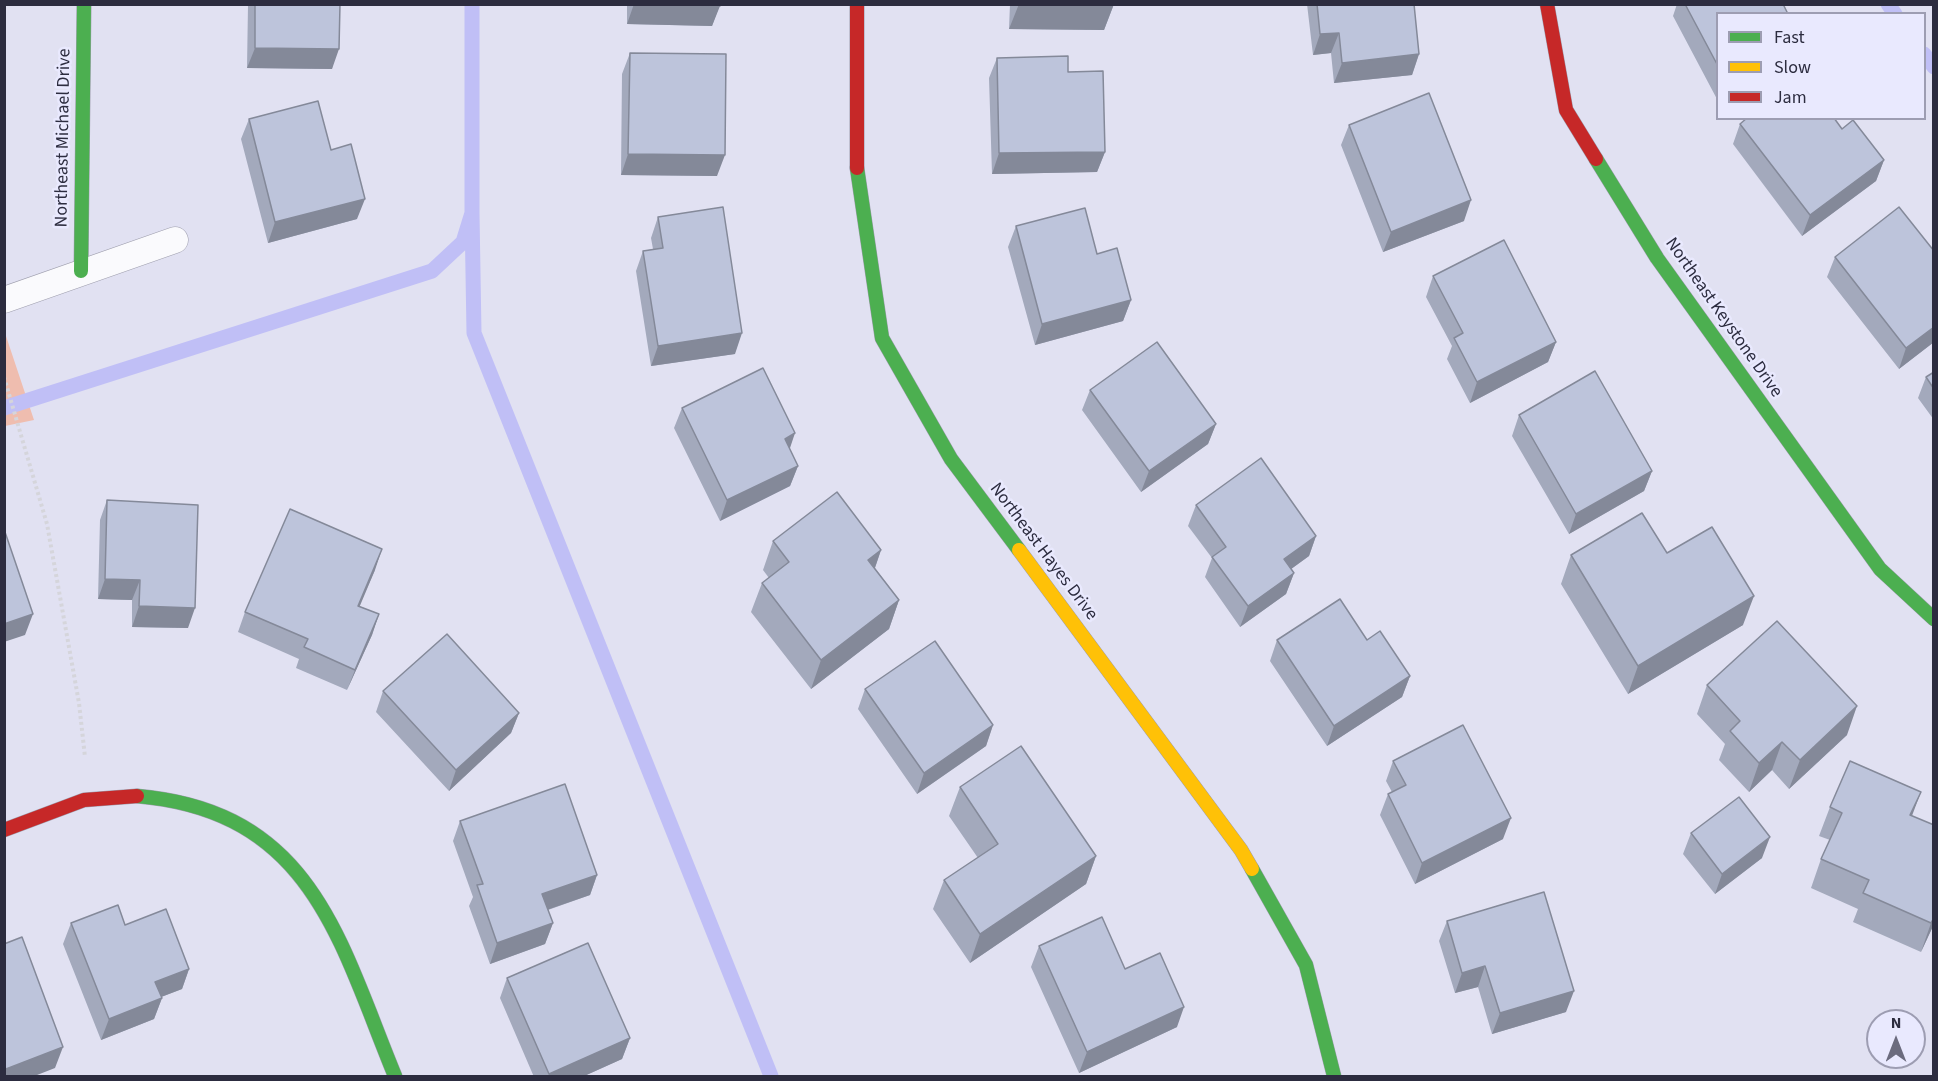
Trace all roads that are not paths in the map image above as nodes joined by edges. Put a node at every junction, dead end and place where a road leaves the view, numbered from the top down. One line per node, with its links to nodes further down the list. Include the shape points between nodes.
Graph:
1 (84, 4): 5 (street, Northeast Michael Drive)
2 (857, 4): 10 (street, Northeast Hayes Drive, via 856,161 882,338 951,459 1242,850 1306,964)
3 (1547, 4): 7 (street, Northeast Keystone Drive, via 1566,110 1657,258 1880,569)
4 (175, 240): 5 (lane)
5 (81, 272): 6 (lane)
6 (4, 300)
7 (1934, 619)
8 (4, 830): 9 (street, via 93,798 143,794 199,806 249,830 292,865 325,910)
9 (394, 1077)
10 (1334, 1077)

